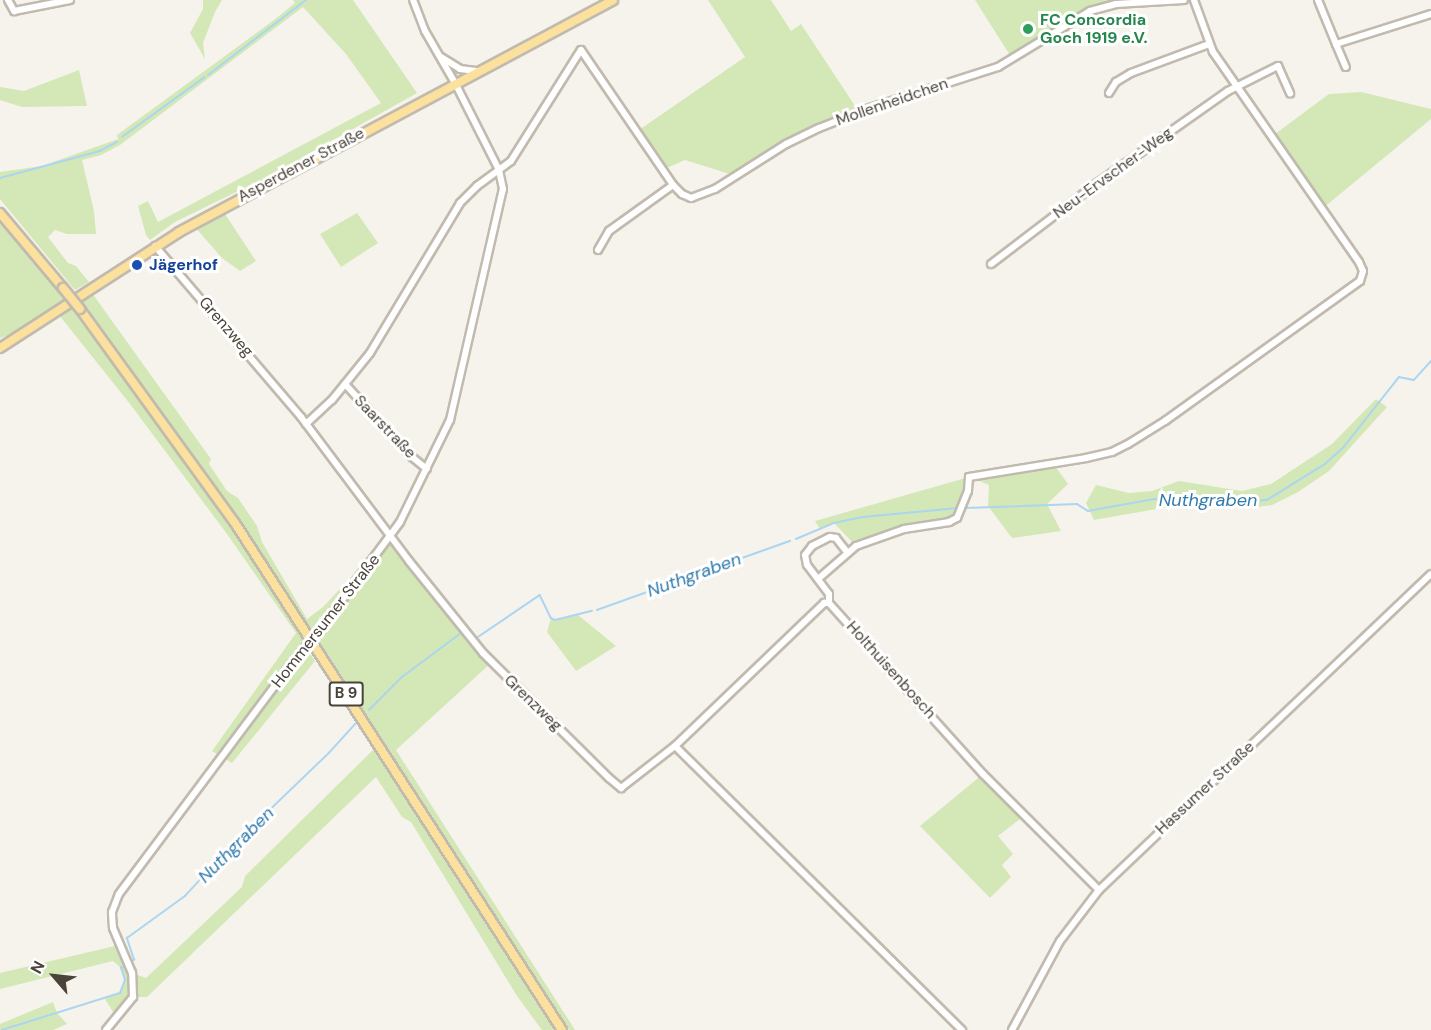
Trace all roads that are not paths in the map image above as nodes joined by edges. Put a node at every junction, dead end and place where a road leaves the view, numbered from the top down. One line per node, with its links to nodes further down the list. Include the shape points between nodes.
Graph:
1 (70, 0): 8 (street, via 23,11 14,11)
2 (413, 0): 12 (street, Hommersumer Straße)
3 (613, 0): 14 (main road, Asperdener Straße)
4 (1184, 0): 7 (street)
5 (1194, 0): 10 (street)
6 (1318, 0): 11 (street)
7 (1121, 3): 20 (street, Mollenheidchen, via 1090,11 998,67 819,128 715,189 691,198)
8 (9, 4)
9 (1431, 14): 11 (street)
10 (1209, 44): 16 (street); 17 (street, via 1131,73 1116,82)
11 (1336, 44): 13 (street)
12 (438, 55): 14 (street, via 460,69); 15 (street, Hommersumer Straße)
13 (1346, 67)
14 (476, 71): 15 (main road, Asperdener Straße)
15 (455, 83): 19 (street, Hommersumer Straße); 22 (main road, Asperdener Straße)
16 (1238, 87): 18 (street, Neu-Ervscher-Weg, via 1278,66); 24 (street, Neu-Ervscher-Weg, via 1096,184); 32 (street, via 1359,262 1363,271 1360,281 1128,444 1086,458 969,477 957,518 904,529)
17 (1109, 93)
18 (1290, 93)
19 (499, 170): 20 (street, via 511,161 581,50); 28 (street, via 477,186 449,218 386,328); 30 (street, Hommersumer Straße, via 503,189 450,420)
20 (673, 185): 23 (street, via 609,231)
21 (0, 213): 39 (main road, B 9, bridge, via 80,309 235,523)
22 (155, 246): 25 (main road, Asperdener Straße); 29 (street, Grenzweg)
23 (598, 250)
24 (991, 264)
25 (22, 333): 26 (main road); 27 (main road, Asperdener Straße)
26 (0, 340)
27 (0, 348)
28 (345, 384): 29 (street); 30 (street, Saarstraße)
29 (306, 424): 31 (street, Grenzweg)
30 (427, 469): 31 (street, Hommersumer Straße)
31 (391, 535): 36 (street, Grenzweg, via 483,653 621,788); 38 (street, Hommersumer Straße, bridge, via 119,894 112,912 113,928 132,973 133,997)
32 (847, 552): 34 (street); 34 (street, Holthuisenbosch, via 836,538 830,537 809,549 806,559)
33 (1431, 574): 37 (street, Hassumer Straße)
34 (818, 579): 35 (street, Holthuisenbosch, via 830,594)
35 (829, 603): 36 (street, via 824,603); 37 (street, Holthuisenbosch, via 983,774)
36 (675, 746): 40 (street)
37 (1099, 890): 41 (street, Hassumer Straße, via 1060,941)
38 (106, 1030)
39 (562, 1030)
40 (962, 1030)
41 (1012, 1030)

